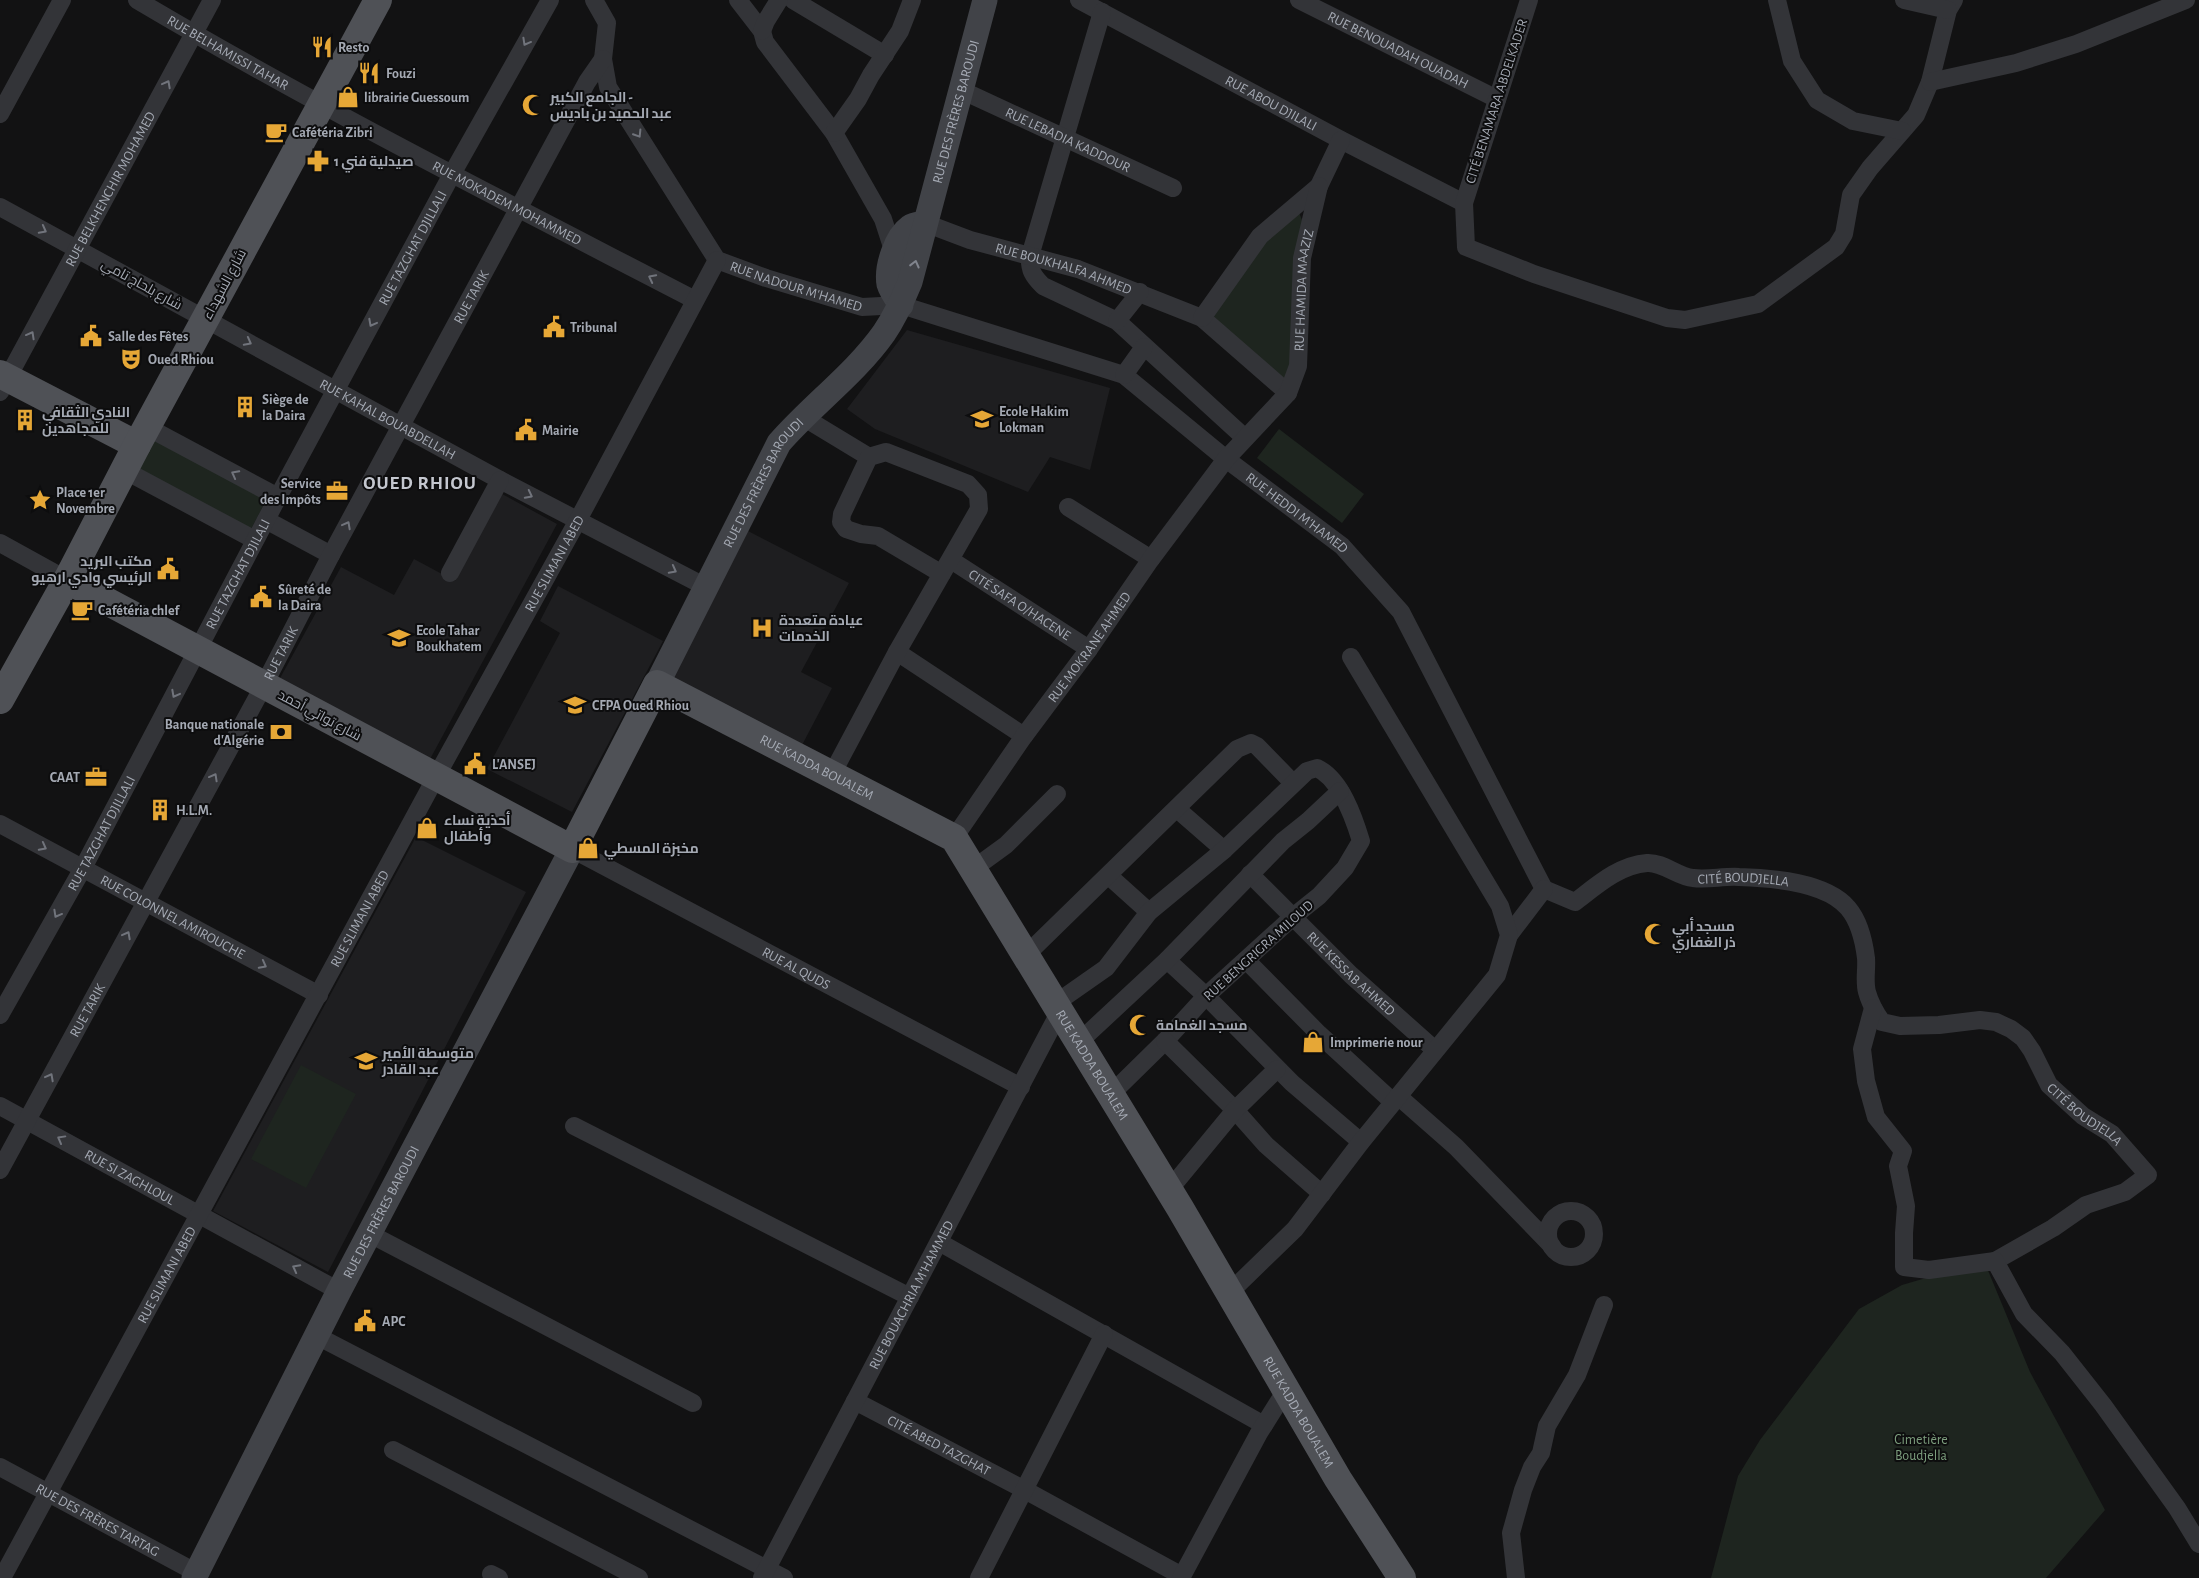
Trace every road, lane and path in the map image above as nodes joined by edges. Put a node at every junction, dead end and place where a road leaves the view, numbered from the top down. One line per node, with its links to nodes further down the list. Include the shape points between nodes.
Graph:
1 (62, 0): 28 (street)
2 (137, 0): 21 (street, RUE BELHAMISSI TAHAR)
3 (212, 0): 21 (street, RUE BELKHENCHIR MOHAMED)
4 (378, 0): 27 (main road, شارع الشهداء)
5 (550, 0): 33 (street, RUE TAZGHAT DJILLALI, one-way to 33)
6 (594, 0): 23 (street, RUE NADOUR M'HAMED, via 607,23)
7 (738, 0): 20 (street)
8 (779, 0): 20 (street)
9 (793, 0): 22 (street)
10 (912, 0): 22 (street, via 900,31)
11 (985, 0): 25 (street, RUE DES FRÈRES BAROUDI)
12 (1079, 0): 19 (street, RUE ABOU DJILALI)
13 (1777, 0): 29 (street, via 1792,61 1817,100 1853,121)
14 (1904, 0): 18 (street)
15 (2186, 0): 24 (street, via 2076,44 2016,63)
16 (1526, 1): 26 (street, CITÉ BENAMARA ABDELKADER)
17 (1311, 3): 26 (street, RUE BENOUADAH OUADAH)
18 (1951, 5): 24 (street)
19 (1102, 12): 31 (street); 32 (street, RUE ABOU DJILALI)
20 (762, 31): 30 (street, via 765,42)
21 (194, 34): 27 (street, RUE BELHAMISSI TAHAR); 40 (street, RUE BELKHENCHIR MOHAMED, one-way to 21)
22 (885, 55): 30 (street)
23 (603, 59): 38 (street, RUE TARIK, via 587,82); 43 (street, RUE NADOUR M'HAMED, one-way to 43, via 608,87)
24 (1930, 82): 29 (street, via 1916,115)
25 (961, 90): 31 (street, RUE LEBADIA KADDOUR); 39 (street, RUE DES FRÈRES BAROUDI)
26 (1497, 99): 36 (street, CITÉ BENAMARA ABDELKADER)
27 (321, 104): 33 (street, RUE MOKADEM MOHAMMED); 47 (main road, شارع الشهداء)
28 (0, 114)
29 (1902, 131): 36 (street, via 1851,195 1844,234 1836,247 1758,304 1685,320 1668,318 1534,274 1466,248)
30 (834, 133): 41 (street, via 883,219)
31 (1065, 138): 35 (street, RUE LEBADIA KADDOUR); 42 (street)
32 (1341, 140): 34 (street); 36 (street, RUE ABOU DJILALI)
33 (452, 174): 38 (street, RUE MOKADEM MOHAMMED); 53 (street, RUE TAZGHAT DJILLALI, one-way to 53)
34 (1319, 186): 48 (street, via 1260,236); 54 (street, RUE HAMIDA MAAZIZ, via 1302,258 1298,366)
35 (1173, 188)
36 (1464, 203)
37 (0, 207): 40 (street, شارع بلحاج تامي, one-way to 40)
38 (518, 209): 45 (street, RUE MOKADEM MOHAMMED, one-way to 38); 56 (street, RUE TARIK)
39 (925, 223): 41 (street, via 911,226 902,234); 42 (street, RUE BOUKHALFA AHMED, via 970,240); 46 (street, RUE DES FRÈRES BAROUDI, one-way to 39)
40 (79, 249): 47 (street, شارع بلحاج تامي); 52 (street, RUE BELKHENCHIR MOHAMED, one-way to 40)
41 (894, 253): 46 (street, via 889,272 890,285)
42 (1030, 256): 44 (street, RUE BOUKHALFA AHMED, via 1078,269); 49 (street, via 1029,267 1043,286)
43 (717, 260): 45 (street, RUE SLIMANI ABED); 46 (street, RUE NADOUR M'HAMED, via 862,307)
44 (1140, 292): 48 (street, RUE BOUKHALFA AHMED); 49 (street)
45 (696, 300): 66 (street, RUE SLIMANI ABED)
46 (901, 305): 51 (street, RUE HEDDI M'HAMED); 55 (street, RUE DES FRÈRES BAROUDI, via 884,333 847,376)
47 (205, 318): 53 (street, RUE KAHAL BOUABDELLAH, one-way to 53); 57 (main road, شارع الشهداء)
48 (1202, 318): 54 (street, RUE BOUKHALFA AHMED)
49 (1117, 321): 50 (street)
50 (1144, 348): 51 (street); 58 (street)
51 (1124, 375): 60 (street, RUE HEDDI M'HAMED)
52 (3, 381): 57 (main road)
53 (336, 389): 56 (street, RUE KAHAL BOUABDELLAH); 63 (street, RUE TAZGHAT DJILLALI)
54 (1288, 393): 58 (street, RUE MOKRANE AHMED)
55 (802, 416): 59 (street); 74 (street, RUE DES FRÈRES BAROUDI, via 779,443)
56 (401, 426): 62 (street, RUE KAHAL BOUABDELLAH); 69 (street, RUE TARIK, one-way to 56)
57 (142, 436): 61 (main road, شارع الشهداء); 63 (street, one-way to 57)
58 (1245, 438): 60 (street, RUE MOKRANE AHMED)
59 (869, 457): 71 (street, CITÉ SAFA O/HACENE, via 842,514 843,526 861,534 878,536); 71 (street, via 886,452 974,488 979,509)
60 (1226, 459): 70 (street, RUE MOKRANE AHMED); 97 (street, RUE HEDDI M'HAMED, via 1342,546 1400,612)
61 (124, 470): 67 (street); 73 (main road, شارع الشهداء)
62 (500, 480): 66 (street, RUE KAHAL BOUABDELLAH, one-way to 66); 72 (street)
63 (278, 497): 65 (street, RUE TAZGHAT DJILALI)
64 (1068, 507): 70 (street)
65 (266, 520): 67 (street, RUE TAZGHAT DJILALI); 69 (street)
66 (578, 520): 74 (street, RUE KAHAL BOUABDELLAH, one-way to 74); 84 (street, RUE SLIMANI ABED)
67 (255, 540): 76 (street, RUE TAZGHAT DJILALI)
68 (0, 542): 73 (street)
69 (331, 554): 80 (street, RUE TARIK)
70 (1151, 559): 75 (street, RUE MOKRANE AHMED)
71 (947, 567): 75 (street, CITÉ SAFA O/HACENE); 77 (street)
72 (450, 573)
73 (67, 580): 76 (main road, شارع تواتي أحمد); 81 (main road, شارع الشهداء)
74 (706, 587): 79 (street, RUE DES FRÈRES BAROUDI)
75 (1089, 649): 82 (street, RUE MOKRANE AHMED)
76 (198, 651): 80 (main road, شارع تواتي أحمد); 93 (street, RUE TAZGHAT DJILLALI, one-way to 93)
77 (897, 652): 82 (street); 83 (street)
78 (1351, 657): 101 (street, via 1500,906)
79 (657, 684): 83 (main road, RUE KADDA BOUALEM); 91 (main road)
80 (264, 685): 84 (main road, شارع تواتي أحمد); 98 (street, RUE TARIK, one-way to 80)
81 (0, 700)
82 (1024, 736): 90 (street, RUE MOKRANE AHMED)
83 (831, 776): 90 (main road, RUE KADDA BOUALEM)
84 (436, 777): 91 (main road, شارع تواتي أحمد); 105 (street, RUE SLIMANI ABED)
85 (1293, 783): 86 (street, via 1317,768); 88 (street, via 1257,746 1244,744); 92 (street)
86 (1340, 791): 95 (street); 100 (street, RUE BENGRIGRA MILOUD, via 1354,815 1361,841 1345,868 1319,896)
87 (1057, 794): 94 (street, via 1006,845)
88 (1177, 809): 92 (street); 96 (street)
89 (0, 824): 93 (street, RUE COLONNEL AMIROUCHE, one-way to 93)
90 (954, 838): 94 (main road, RUE KADDA BOUALEM)
91 (572, 849): 114 (street, RUE AL QUDS); 126 (street, RUE DES FRÈRES BAROUDI)
92 (1224, 850): 99 (street)
93 (83, 868): 98 (street, RUE COLONNEL AMIROUCHE); 109 (street, RUE TAZGHAT DJILLALI, one-way to 109)
94 (973, 869): 102 (main road, RUE KADDA BOUALEM)
95 (1250, 874): 100 (street, RUE KESSAB AHMED); 103 (street)
96 (1109, 876): 99 (street); 102 (street)
97 (1544, 889): 101 (street); 108 (street, CITÉ BOUDJELLA, via 1575,902 1622,870 1648,862 1691,878 1738,877 1807,885 1834,895 1849,909 1860,929 1866,957 1866,990)
98 (145, 902): 105 (street, RUE COLONNEL AMIROUCHE, one-way to 105); 119 (street, RUE TARIK, one-way to 98)
99 (1149, 912): 107 (street, via 1106,968)
100 (1294, 916): 104 (street, RUE BENGRIGRA MILOUD); 112 (street, RUE KESSAB AHMED, via 1351,975)
101 (1509, 935): 112 (street, via 1497,975)
102 (1026, 955): 107 (main road, RUE KADDA BOUALEM)
103 (1167, 960): 106 (street); 111 (street)
104 (1246, 960): 106 (street, RUE BENGRIGRA MILOUD); 116 (street, via 1319,1034)
105 (319, 995): 125 (street, RUE SLIMANI ABED)
106 (1206, 996): 110 (street, RUE BENGRIGRA MILOUD); 113 (street)
107 (1058, 1007): 111 (main road, RUE KADDA BOUALEM); 114 (street, RUE BOUACHRIA M'HAMMED)
108 (1872, 1008): 129 (street, CITÉ BOUDJELLA, via 1862,1049 1866,1081 1876,1117 1903,1151 1898,1166 1906,1206 1904,1267 1929,1270); 129 (street, CITÉ BOUDJELLA, via 1882,1022 1900,1026 1980,1020 1996,1022 2011,1029 2032,1051 2049,1085 2084,1116 2112,1134 2148,1175 2125,1192 2086,1206)
109 (0, 1015)
110 (1165, 1041): 115 (street, RUE BENGRIGRA MILOUD); 118 (street)
111 (1079, 1042): 115 (main road, RUE KADDA BOUALEM)
112 (1435, 1050): 116 (street)
113 (1277, 1069): 118 (street); 121 (street)
114 (1020, 1087): 127 (street, RUE BOUACHRIA M'HAMMED)
115 (1110, 1094): 123 (main road, RUE KADDA BOUALEM)
116 (1396, 1099): 121 (street); 128 (street, via 1456,1147)
117 (0, 1106): 119 (street, RUE SI ZAGHLOUL)
118 (1235, 1110): 123 (street); 124 (street, via 1266,1145)
119 (27, 1120): 122 (street, RUE TARIK); 125 (street, RUE SI ZAGHLOUL, one-way to 119)
120 (574, 1126): 132 (street)
121 (1361, 1142): 124 (street)
122 (0, 1170)
123 (1169, 1190): 131 (main road, RUE KADDA BOUALEM)
124 (1322, 1194): 131 (street, via 1295,1229)
125 (198, 1216): 130 (street, RUE SI ZAGHLOUL, one-way to 125); 143 (street, RUE SLIMANI ABED)
126 (370, 1234): 130 (street, RUE DES FRÈRES BAROUDI); 138 (street)
127 (939, 1242): 132 (street, RUE BOUACHRIA M'HAMMED); 134 (street)
128 (1552, 1246)
129 (1995, 1261): 144 (street, via 2024,1314 2062,1353 2103,1405 2178,1508)
130 (338, 1291): 135 (street, RUE DES FRÈRES BAROUDI)
131 (1229, 1293): 136 (main road, RUE KADDA BOUALEM)
132 (910, 1297): 137 (street, RUE BOUACHRIA M'HAMMED)
133 (1604, 1305): 153 (street, via 1577,1375 1547,1426 1541,1453 1523,1490 1511,1533)
134 (1104, 1334): 139 (street); 142 (street)
135 (317, 1336): 145 (street); 146 (street, RUE DES FRÈRES BAROUDI)
136 (1286, 1390): 139 (street, CITÉ ABED TAZGHAT); 152 (main road, RUE KADDA BOUALEM)
137 (855, 1401): 142 (street, CITÉ ABED TAZGHAT); 145 (street, RUE BOUACHRIA M'HAMMED)
138 (693, 1403)
139 (1264, 1425): 147 (street, CITÉ ABED TAZGHAT)
140 (393, 1450): 149 (street)
141 (0, 1467): 143 (street, RUE DES FRÈRES TARTAG)
142 (1024, 1489): 147 (street, CITÉ ABED TAZGHAT); 151 (street)
143 (48, 1493): 146 (street, RUE DES FRÈRES TARTAG); 148 (street, RUE SLIMANI ABED)
144 (2199, 1544)
145 (764, 1573): 150 (street)
146 (195, 1576)
147 (1182, 1577)
148 (2, 1578)
149 (640, 1578)
150 (784, 1578)
151 (980, 1578)
152 (1402, 1578)
153 (1516, 1578)

